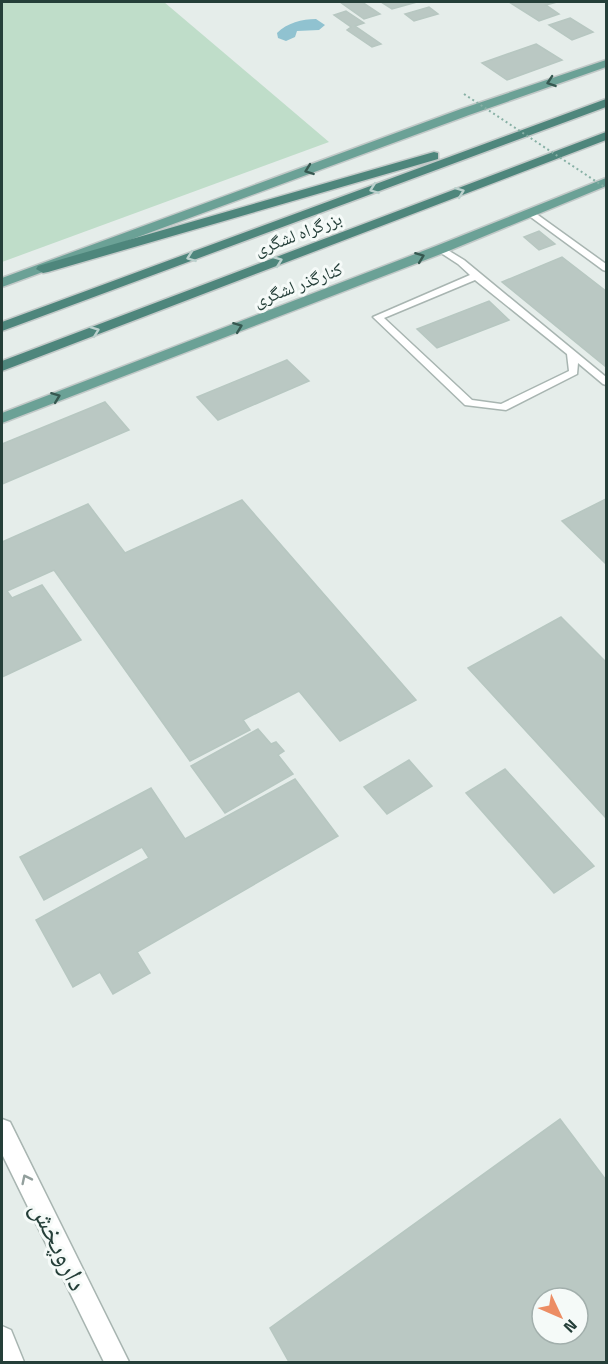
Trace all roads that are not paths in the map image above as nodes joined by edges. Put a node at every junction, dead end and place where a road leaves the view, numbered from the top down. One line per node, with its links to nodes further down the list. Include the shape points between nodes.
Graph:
1 (606, 63): 9 (main road, one-way to 9)
2 (606, 103): 3 (highway, بزرگراه لشگری)
3 (540, 128): 9 (highway, via 354,177); 12 (highway, بزرگراه لشگری, one-way to 12)
4 (606, 136): 14 (highway, بزرگراه لشگری, one-way to 4)
5 (606, 182): 6 (main road, کنارگذر لشگری)
6 (531, 213): 7 (main road, کنارگذر لشگری); 8 (lane)
7 (441, 249): 10 (lane); 16 (main road, کنارگذر لشگری, one-way to 7)
8 (606, 268)
9 (44, 269): 11 (main road)
10 (476, 276): 13 (lane); 13 (lane, via 378,317 469,403 502,408 574,372)
11 (2, 283)
12 (2, 327)
13 (572, 353): 15 (lane)
14 (2, 366)
15 (606, 382)
16 (2, 418)
17 (2, 1130): 20 (street, داروپخش, one-way to 17)
18 (2, 1339): 19 (street)
19 (12, 1362)
20 (117, 1362)

